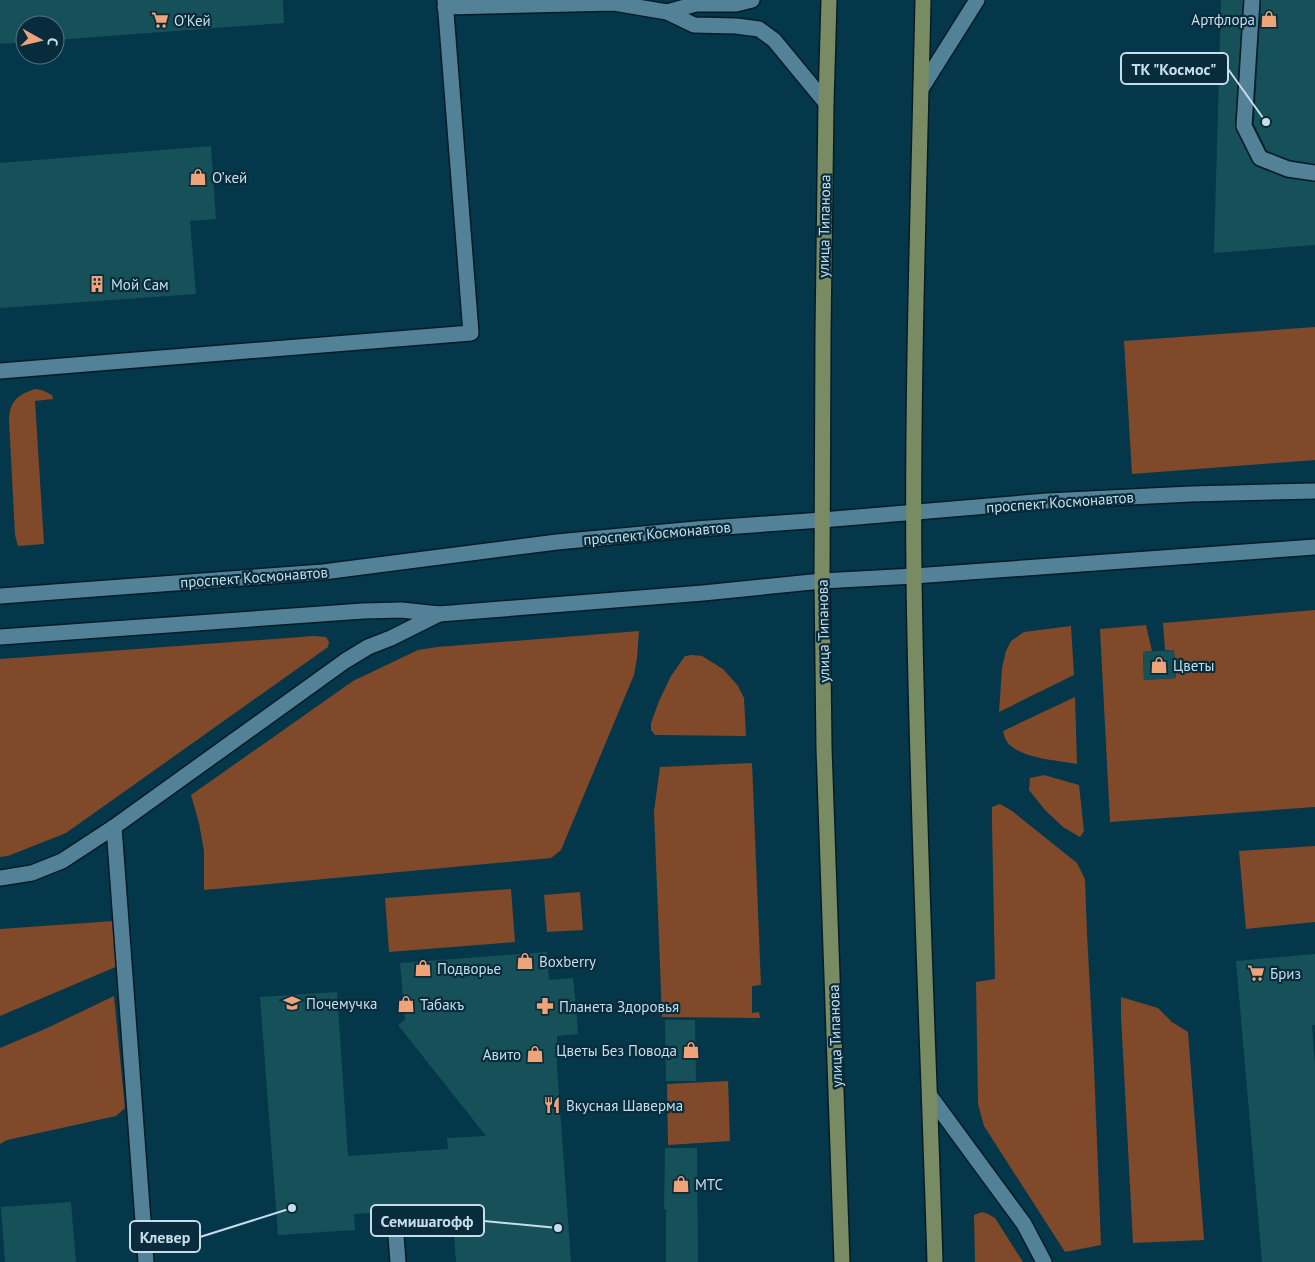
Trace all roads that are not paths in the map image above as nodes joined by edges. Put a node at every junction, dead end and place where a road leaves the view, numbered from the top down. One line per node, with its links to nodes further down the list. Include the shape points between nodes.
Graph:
1 (752, 0): 7 (street, via 736,4 696,4)
2 (829, 0): 9 (main road, улица Типанова)
3 (923, 0): 8 (main road)
4 (977, 0): 8 (street)
5 (1252, 0): 10 (street, via 1244,126 1260,158 1288,169)
6 (445, 4): 7 (street, via 614,3); 11 (street, via 471,333)
7 (667, 12): 9 (street, via 694,25 759,29 774,40)
8 (921, 89): 13 (main road)
9 (826, 103): 14 (main road, улица Типанова)
10 (1315, 173)
11 (0, 371)
12 (1315, 491): 13 (street, проспект Космонавтов, via 1055,501)
13 (914, 512): 14 (street, проспект Космонавтов); 16 (main road)
14 (822, 520): 17 (main road, улица Типанова); 18 (street, проспект Космонавтов, via 557,542 323,572)
15 (1315, 546): 16 (street)
16 (914, 576): 17 (street); 23 (main road)
17 (822, 581): 19 (street); 27 (main road, улица Типанова, via 824,748)
18 (0, 596)
19 (439, 614): 20 (street, via 363,610); 21 (street, via 368,647 345,662)
20 (0, 637)
21 (114, 826): 22 (street, via 62,862 32,873); 25 (street)
22 (0, 878)
23 (930, 1096): 28 (main road); 29 (street, via 1024,1224)
24 (395, 1223): 26 (street)
25 (146, 1262)
26 (398, 1262)
27 (842, 1262)
28 (935, 1262)
29 (1044, 1262)

